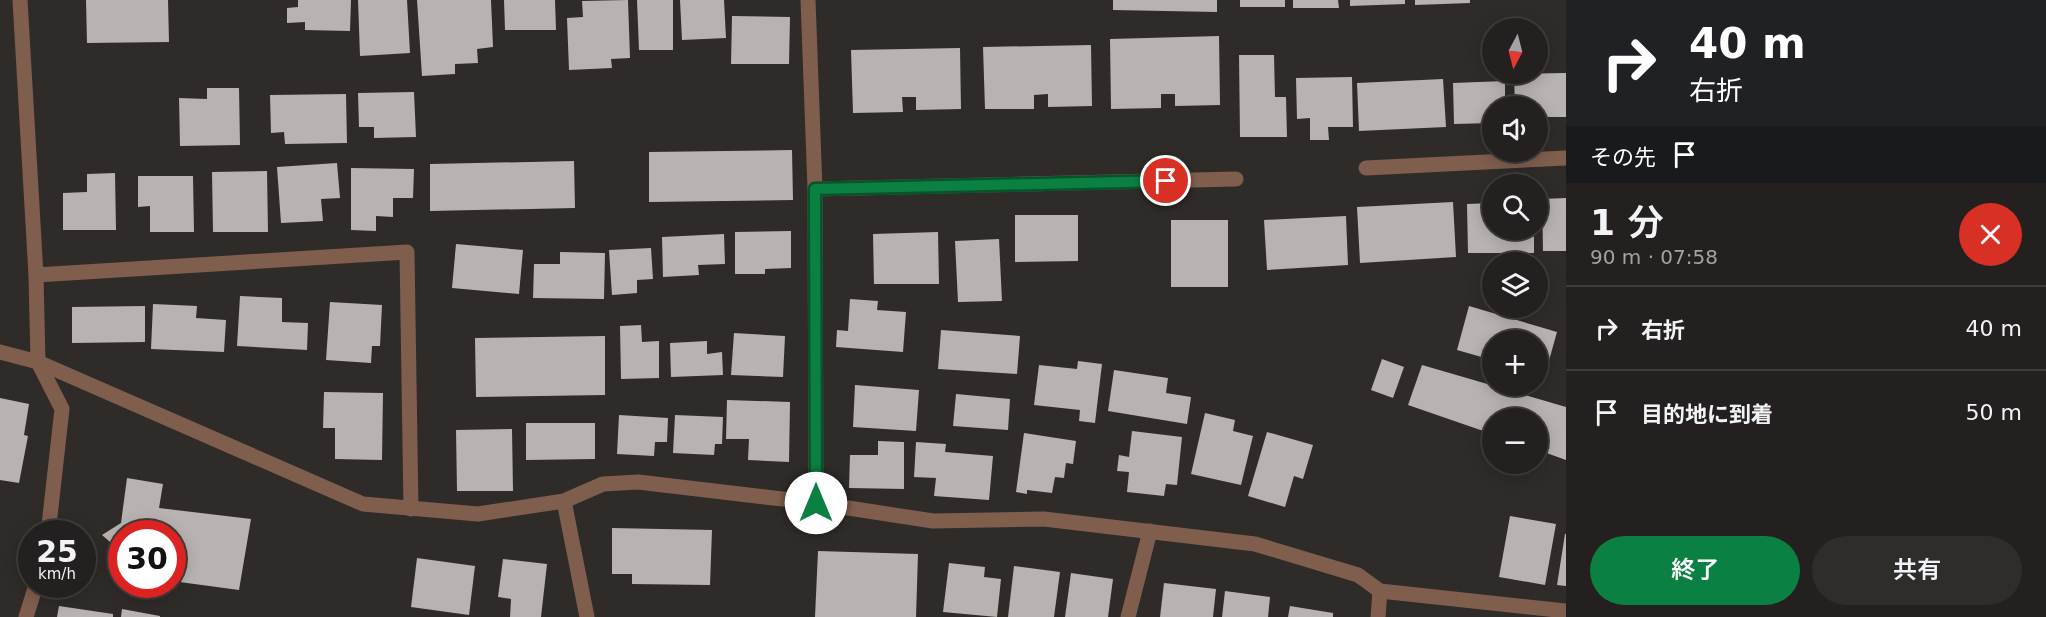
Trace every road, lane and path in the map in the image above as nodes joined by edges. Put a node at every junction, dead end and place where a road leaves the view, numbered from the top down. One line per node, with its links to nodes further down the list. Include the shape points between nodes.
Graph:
1 (20, 0): 7 (street)
2 (808, 0): 6 (street)
3 (1566, 158): 4 (street)
4 (1366, 168)
5 (1236, 179): 6 (street)
6 (815, 189): 11 (street)
7 (36, 275): 9 (street); 12 (street, via 406,252)
8 (0, 352): 9 (street)
9 (38, 362): 12 (street, via 363,504); 13 (street, via 62,409)
10 (564, 501): 11 (street, via 603,484 638,482); 12 (street, via 478,514); 19 (street)
11 (816, 503): 14 (street, via 933,521 1044,519)
12 (411, 509)
13 (50, 520)
14 (1150, 531): 15 (street, via 1256,544 1358,575); 20 (street)
15 (1380, 591): 17 (street); 21 (street)
16 (32, 598): 18 (street)
17 (1566, 611)
18 (26, 617)
19 (587, 617)
20 (1128, 617)
21 (1378, 617)

